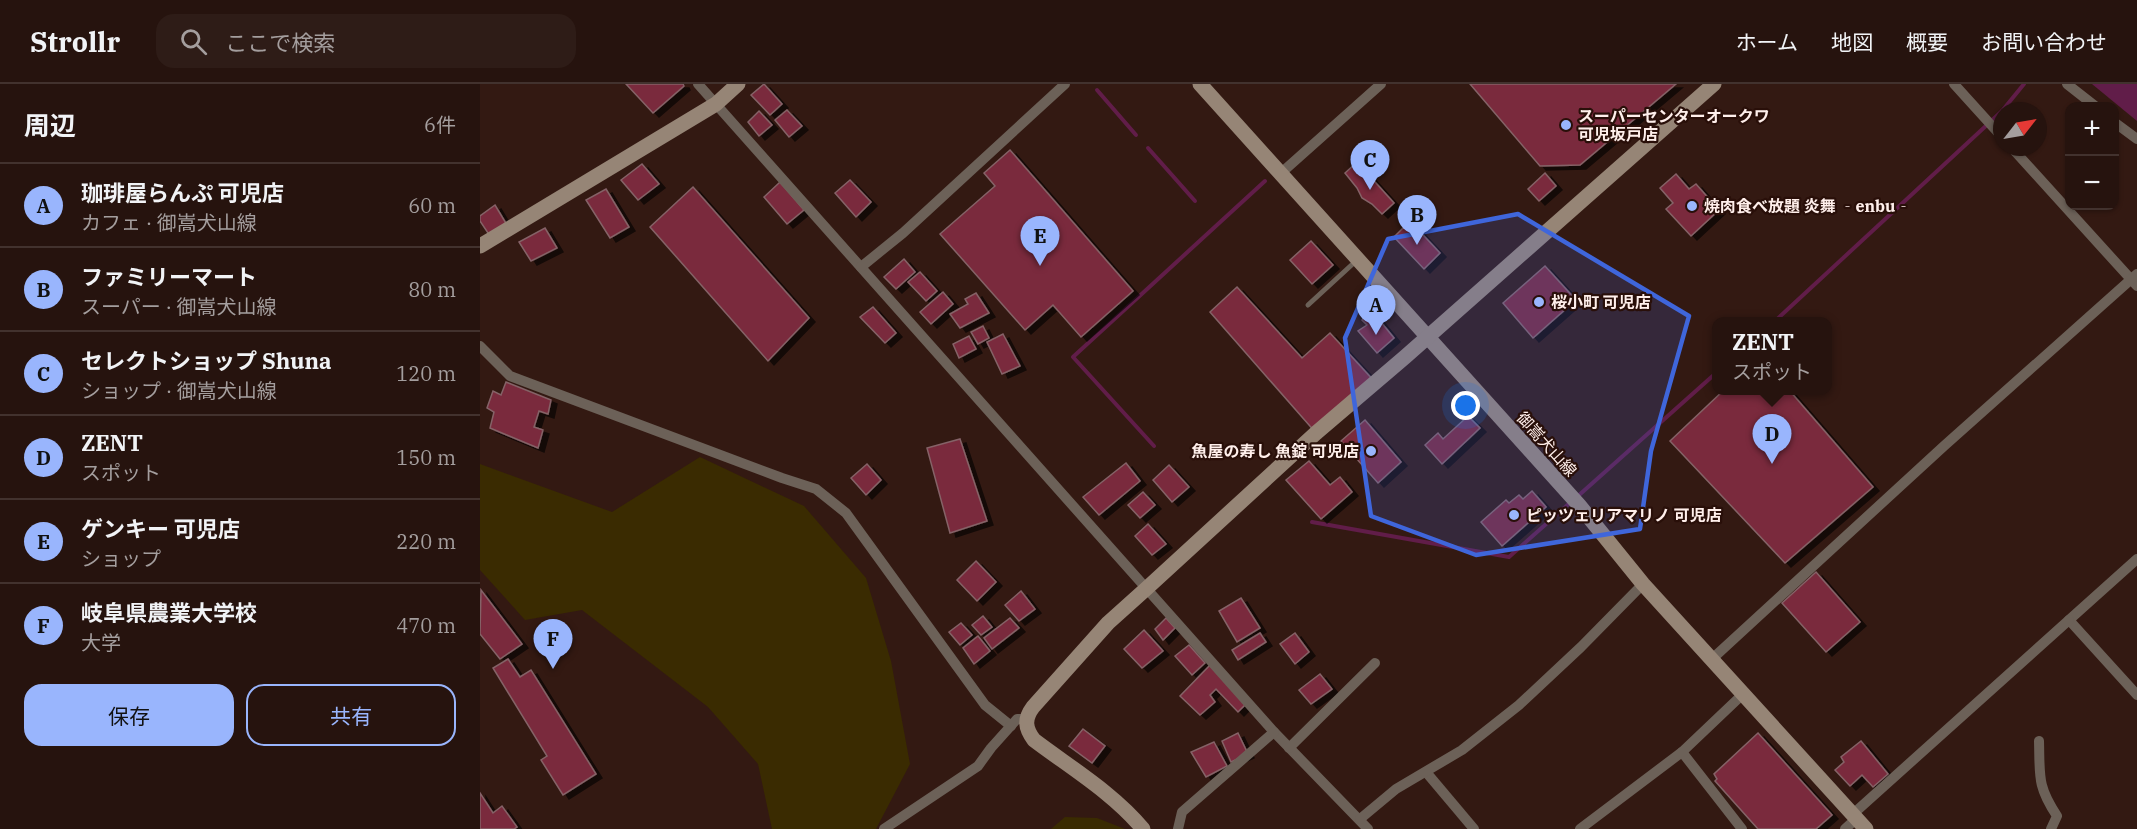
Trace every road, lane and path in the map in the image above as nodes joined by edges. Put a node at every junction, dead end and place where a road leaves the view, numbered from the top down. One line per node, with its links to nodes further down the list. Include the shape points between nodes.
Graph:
1 (698, 84): 10 (street)
2 (738, 84): 10 (street)
3 (1065, 84): 18 (street)
4 (1200, 84): 15 (street, 御嵩犬山線)
5 (1381, 84): 15 (street)
6 (1714, 84): 21 (street)
7 (1954, 84): 12 (street)
8 (2067, 84): 9 (street)
9 (2090, 102)
10 (716, 104): 16 (street); 18 (street)
11 (2119, 125): 13 (street)
12 (1993, 127)
13 (2137, 139)
14 (2019, 156): 19 (street)
15 (1280, 174): 17 (street, 御嵩犬山線)
16 (480, 246)
17 (1358, 259): 20 (lane); 21 (street, 御嵩犬山線)
18 (861, 267): 25 (street)
19 (2135, 280): 27 (street, via 1944,446)
20 (1308, 305)
21 (1427, 338): 24 (street, 御嵩犬山線, via 1574,500); 25 (street)
22 (480, 346): 32 (street, via 510,376 816,489 846,513 985,705)
23 (2137, 559): 26 (street)
24 (1643, 584): 27 (street, 御嵩犬山線); 37 (street, via 1519,705 1462,750)
25 (1146, 588): 31 (street, via 1083,650); 33 (street)
26 (2069, 620): 30 (street); 39 (street)
27 (1712, 659): 29 (street, 御嵩犬山線)
28 (1375, 663): 35 (street)
29 (1743, 694): 36 (street); 39 (street, 御嵩犬山線)
30 (2137, 695)
31 (1026, 719): 32 (street, via 1017,719); 41 (street, via 1034,740 1111,797)
32 (1011, 726): 40 (street, via 978,766)
33 (1274, 732): 35 (street); 42 (street, via 1182,812)
34 (2039, 741): 48 (street, via 2044,796 2057,816)
35 (1289, 748): 38 (street)
36 (1682, 752): 45 (street); 46 (street)
37 (1426, 772): 38 (street, via 1396,789); 44 (street)
38 (1360, 819): 43 (street)
39 (1858, 821): 47 (street)
40 (884, 829)
41 (1143, 829)
42 (1178, 829)
43 (1368, 829)
44 (1474, 829)
45 (1580, 829)
46 (1742, 829)
47 (1845, 829)
48 (2051, 829)

